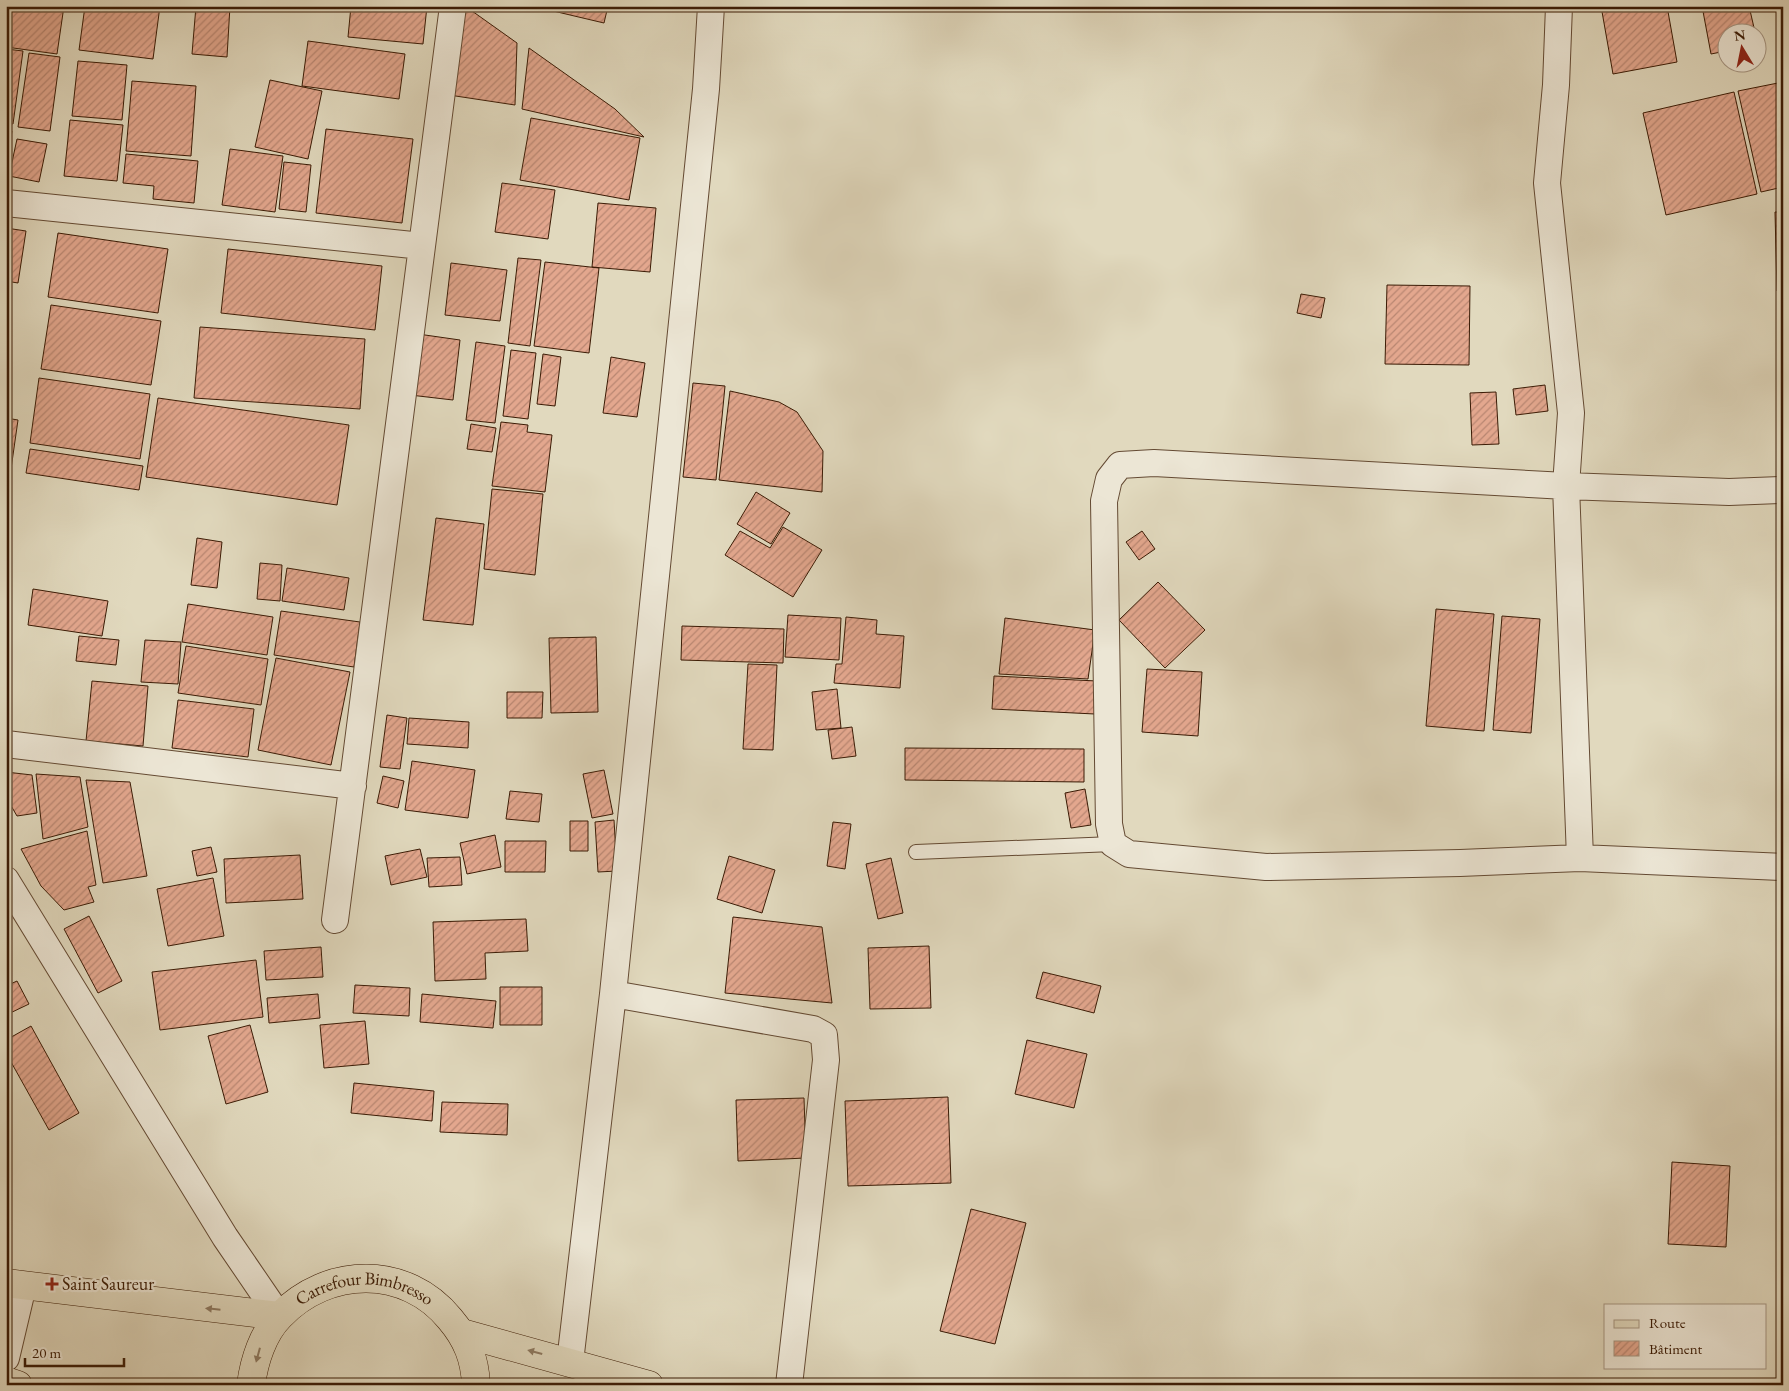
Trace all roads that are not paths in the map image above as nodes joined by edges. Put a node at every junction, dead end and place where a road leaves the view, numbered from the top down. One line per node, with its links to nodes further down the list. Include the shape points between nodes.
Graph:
1 (453, 6): 5 (street)
2 (711, 6): 16 (street, via 706,89)
3 (1558, 6): 6 (street, via 1556,85 1547,183 1571,413)
4 (6, 203): 5 (street)
5 (422, 246): 9 (street)
6 (1566, 486): 7 (street, via 1729,492); 10 (street, via 1154,463 1120,465 1109,479 1104,501 1108,824); 12 (street)
7 (1783, 490)
8 (6, 744): 9 (street)
9 (353, 786): 15 (street)
10 (1113, 844): 11 (lane); 12 (street, via 1129,854 1266,867)
11 (916, 852)
12 (1580, 858): 13 (street)
13 (1783, 867)
14 (10, 892): 18 (street, via 225,1237)
15 (336, 920)
16 (613, 994): 21 (street); 27 (street, via 813,1030 824,1035 826,1060)
17 (15, 1285): 18 (main road, one-way to 17); 20 (street)
18 (279, 1316): 19 (main road, Carrefour Bimbresso, via 306,1294 339,1280 375,1278 409,1287 432,1301); 24 (main road, Carrefour Bimbresso, one-way to 24, via 259,1348)
19 (462, 1333): 21 (main road, one-way to 19); 25 (main road, Carrefour Bimbresso, via 475,1366)
20 (6, 1358)
21 (570, 1362): 26 (main road)
22 (6, 1381): 23 (main road)
23 (18, 1385)
24 (251, 1385)
25 (476, 1385)
26 (649, 1385)
27 (789, 1385)

